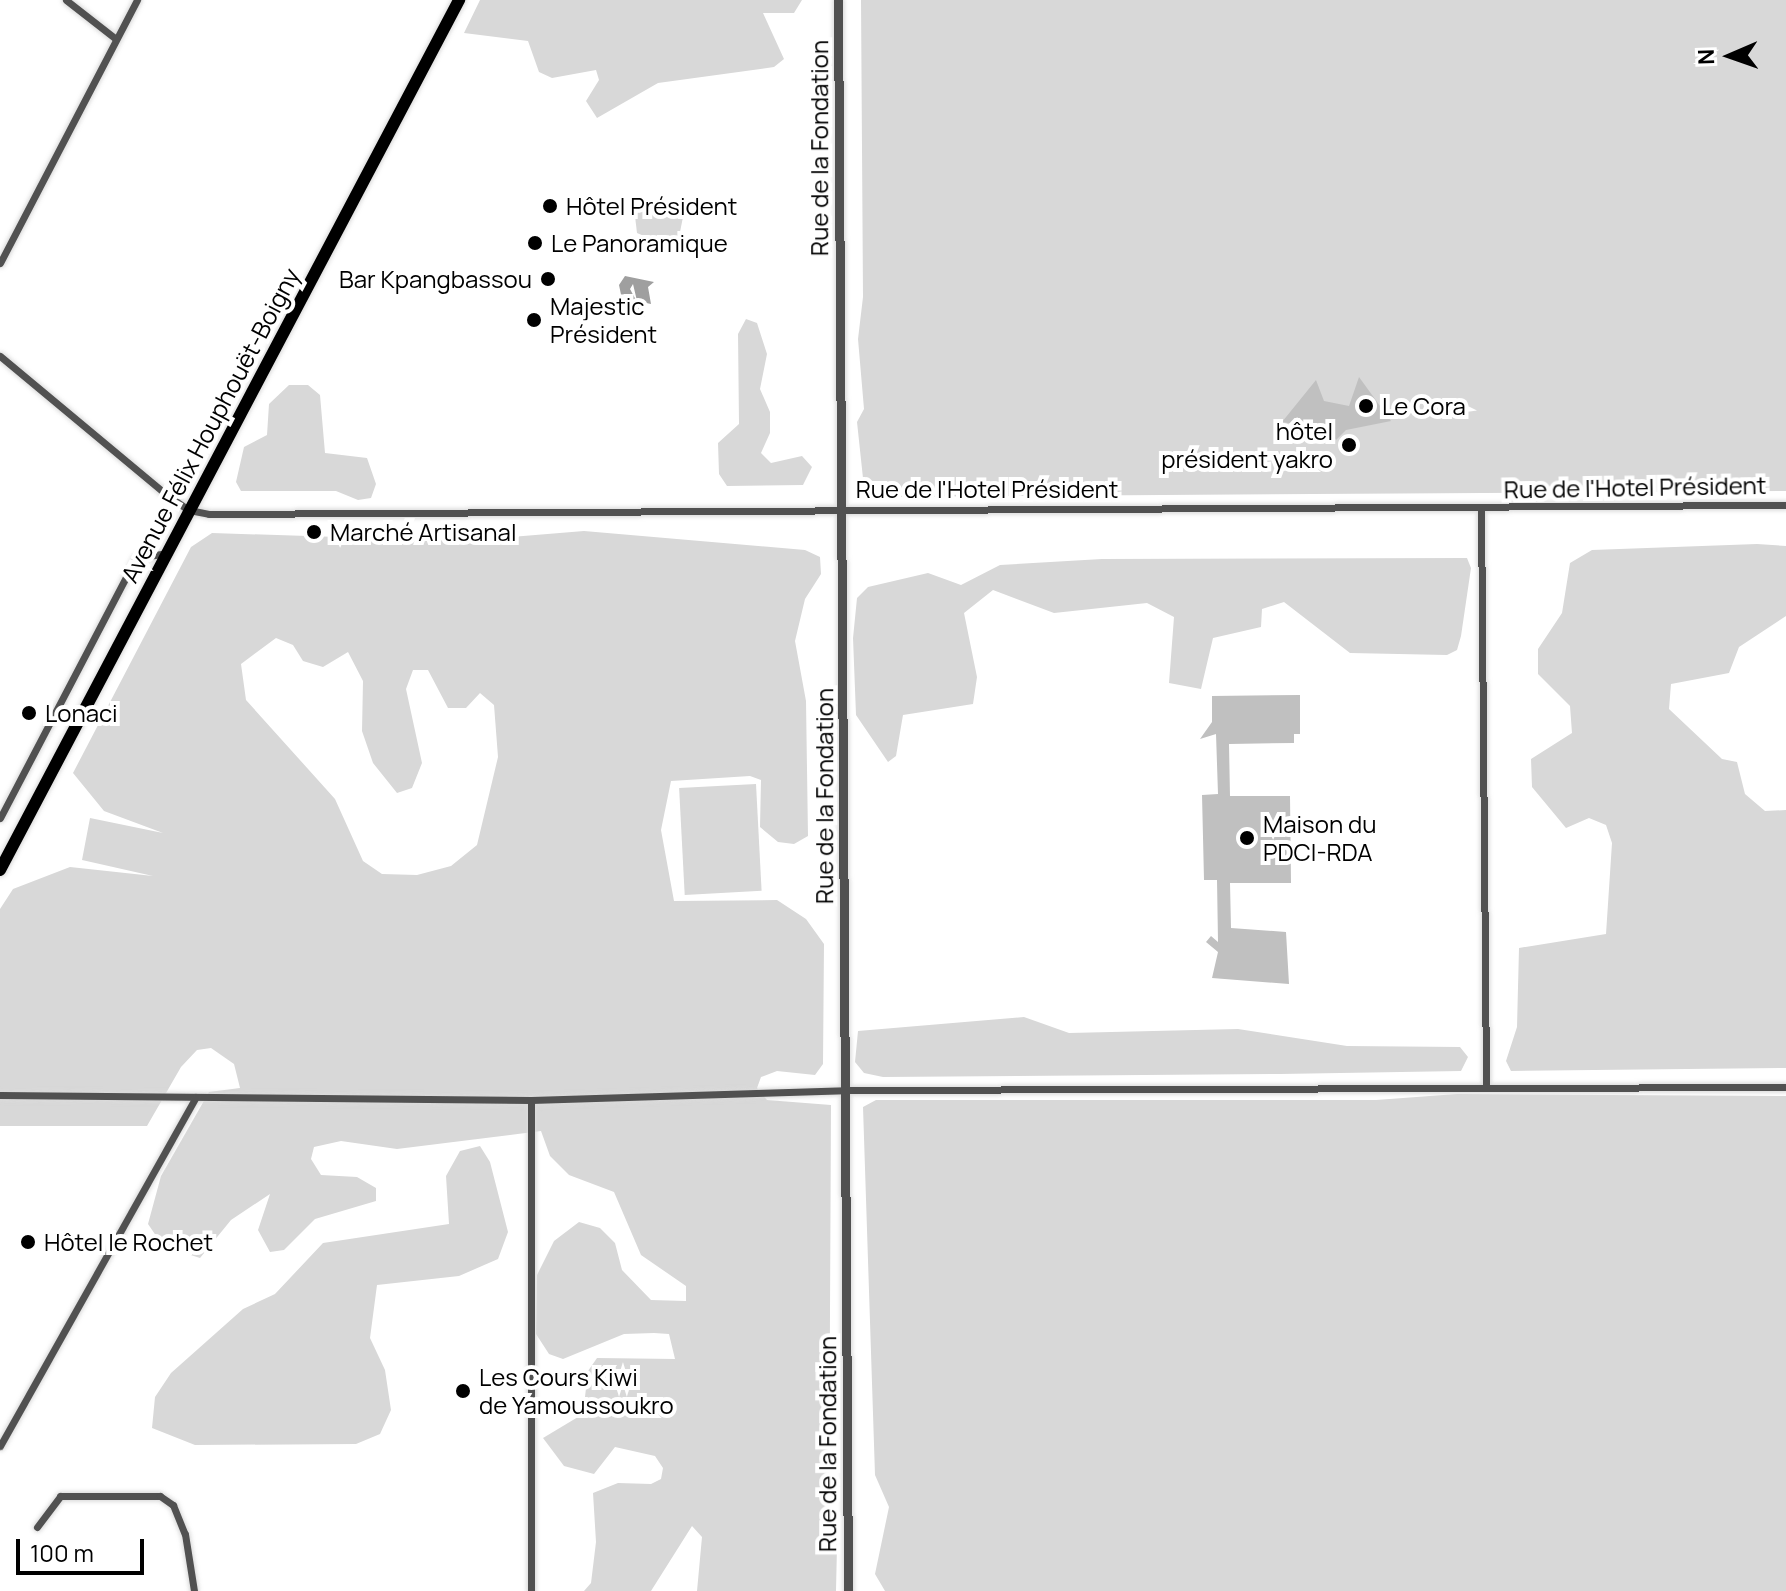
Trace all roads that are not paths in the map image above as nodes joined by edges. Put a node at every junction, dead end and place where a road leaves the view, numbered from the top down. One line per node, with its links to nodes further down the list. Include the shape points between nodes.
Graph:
1 (66, 0): 5 (street)
2 (137, 0): 5 (street)
3 (459, 0): 10 (highway, Avenue Félix Houphouët-Boigny)
4 (838, 0): 11 (street, Rue de la Fondation)
5 (116, 39): 6 (street)
6 (0, 263)
7 (0, 356): 10 (street)
8 (1786, 505): 9 (street, Rue de l'Hotel Président)
9 (1481, 509): 11 (street, Rue de l'Hotel Président); 15 (street)
10 (189, 510): 11 (street, Rue de l'Hotel Président); 12 (highway, Avenue Félix Houphouët-Boigny)
11 (842, 510): 17 (street, Rue de la Fondation)
12 (168, 553): 13 (street, via 136,558); 14 (highway, Avenue Félix Houphouët-Boigny)
13 (0, 818)
14 (0, 870)
15 (1486, 1085): 16 (street); 17 (street)
16 (1786, 1087)
17 (845, 1090): 20 (street); 25 (street, Rue de la Fondation)
18 (0, 1095): 19 (street)
19 (196, 1097): 20 (street); 21 (street)
20 (531, 1100): 24 (street)
21 (0, 1446)
22 (37, 1527): 23 (street, via 60,1496 160,1496 173,1505 185,1534)
23 (194, 1591)
24 (531, 1591)
25 (848, 1591)

